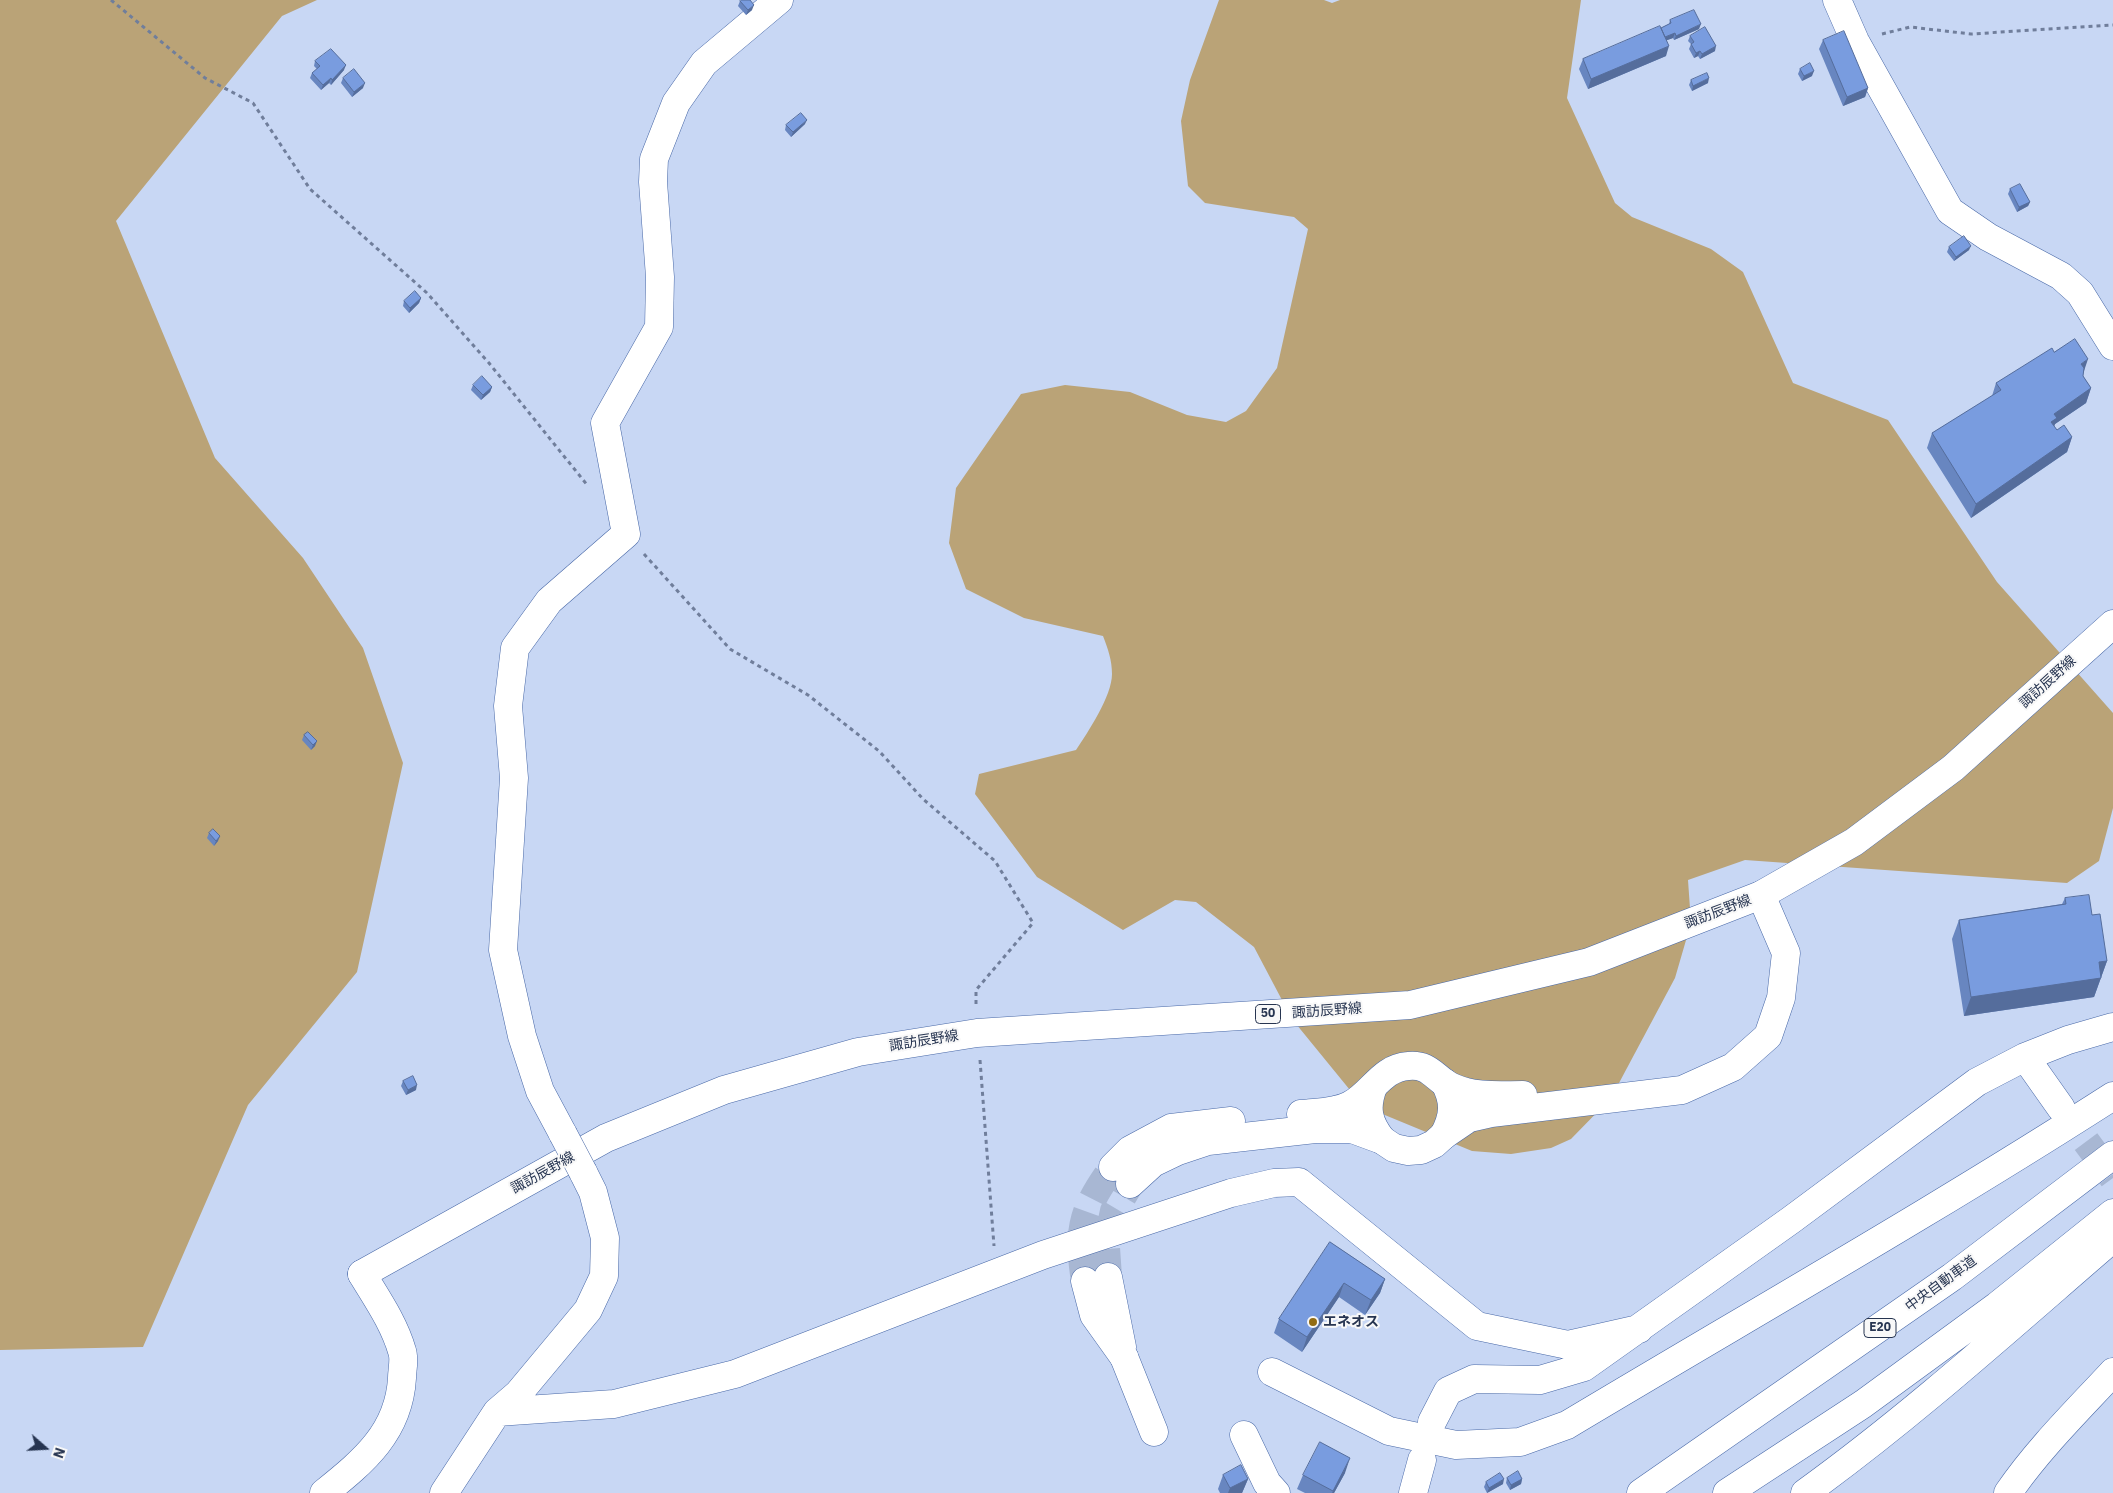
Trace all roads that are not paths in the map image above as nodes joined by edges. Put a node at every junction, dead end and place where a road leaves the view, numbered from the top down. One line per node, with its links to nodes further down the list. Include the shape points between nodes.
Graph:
1 (779, 0): 22 (main road, bridge, via 704,63 676,103 654,159 652,182 660,277 659,327 605,423 626,534 549,602 515,648 508,706 514,778 502,950 522,1036 540,1091 593,1192 605,1238 604,1276 588,1310 518,1394)
2 (1837, 0): 3 (main road, via 1855,41 1950,211 1988,237 2061,276 2080,293)
3 (2113, 346)
4 (2113, 624): 5 (main road, 諏訪辰野線 / 50, via 1953,768 1854,842)
5 (1761, 895): 10 (main road, via 1786,953 1782,998 1768,1036 1732,1067 1682,1090); 27 (main road, 諏訪辰野線 / 50, via 1589,962 1410,1005 977,1032 858,1052 724,1090 606,1138 362,1274 392,1324 403,1353 402,1386 394,1418 376,1447)
6 (2113, 1027): 7 (main road)
7 (2025, 1056): 12 (main road); 19 (main road, via 1978,1082)
8 (1445, 1083): 9 (main road, via 1435,1073 1410,1065 1395,1068); 10 (main road, via 1467,1092 1489,1095); 13 (main road, via 1453,1109 1451,1123)
9 (1373, 1086): 14 (main road, via 1368,1114 1372,1128); 14 (main road, via 1350,1105 1331,1111 1171,1128 1130,1150 1121,1176 1208,1141 1331,1129 1352,1129)
10 (1657, 1094): 13 (main road, via 1469,1118)
11 (2113, 1096): 20 (main road, via 1567,1425 1520,1442 1456,1445 1389,1431)
12 (2061, 1108)
13 (1444, 1135): 14 (main road, via 1421,1150 1394,1148)
14 (1382, 1140)
15 (2113, 1155): 31 (main road, 中央自動車道 / E20, via 1952,1277)
16 (2113, 1213): 32 (main road, via 1998,1306 1863,1404)
17 (2113, 1238): 33 (main road, via 1957,1373)
18 (1096, 1279): 24 (main road)
19 (1639, 1328): 22 (main road, via 1568,1345 1477,1326 1299,1182 1274,1183 1231,1193 1042,1255 735,1374 614,1404); 23 (main road, via 1584,1367 1540,1380 1474,1379 1448,1391)
20 (1272, 1372)
21 (2113, 1372): 34 (main road, via 2057,1432)
22 (497, 1412): 28 (main road)
23 (1432, 1422)
24 (1154, 1432)
25 (1244, 1435): 29 (main road, via 1267,1483)
26 (1422, 1460): 30 (main road)
27 (324, 1493)
28 (444, 1493)
29 (1276, 1493)
30 (1413, 1493)
31 (1641, 1493)
32 (1727, 1493)
33 (1805, 1493)
34 (2008, 1493)

